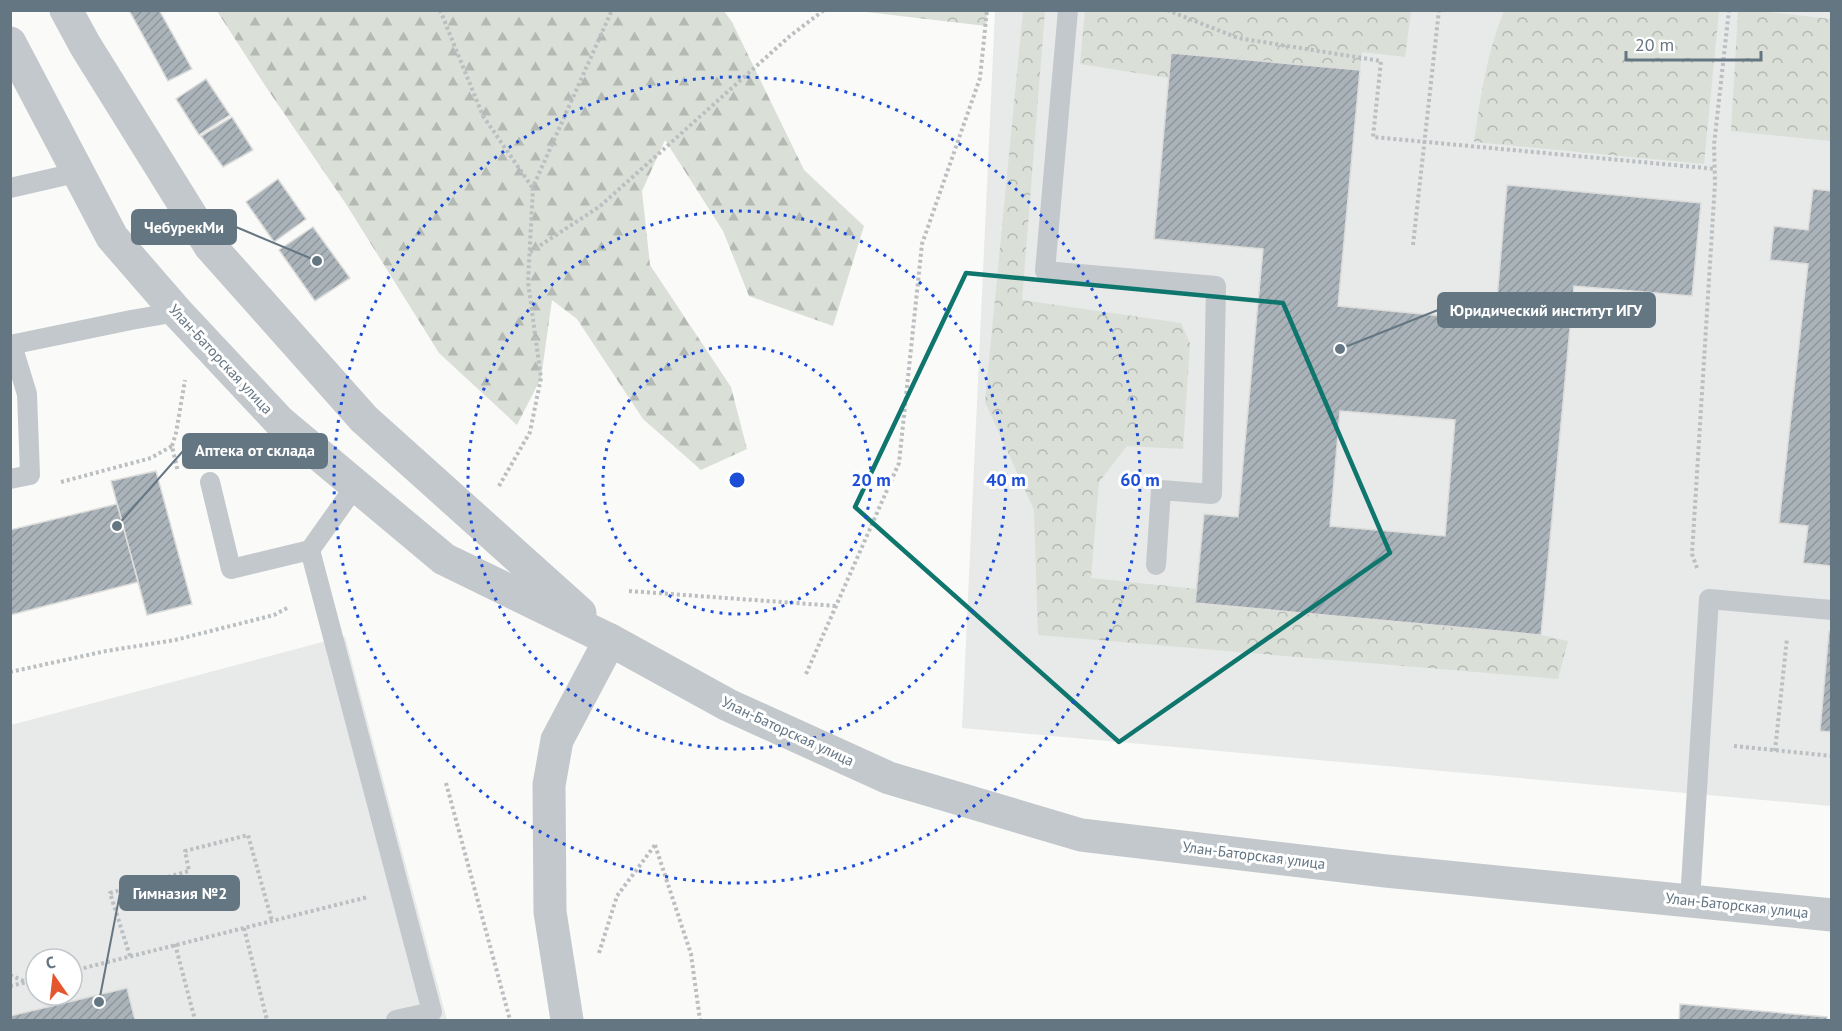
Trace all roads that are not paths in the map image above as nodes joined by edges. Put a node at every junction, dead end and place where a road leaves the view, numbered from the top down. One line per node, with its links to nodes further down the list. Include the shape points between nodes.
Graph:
1 (66, 10): 14 (street, via 210,246 364,419)
2 (1068, 10): 12 (lane, via 1045,271 1216,286 1212,494 1161,490)
3 (10, 43): 4 (street, Улан-Баторская улица)
4 (80, 172): 5 (lane); 6 (street, Улан-Баторская улица, via 112,237)
5 (10, 188)
6 (177, 312): 7 (lane); 10 (street, Улан-Баторская улица, via 280,422)
7 (11, 345): 8 (lane, via 27,394 30,474)
8 (10, 479)
9 (210, 482): 11 (lane, via 231,569)
10 (356, 485): 11 (lane); 14 (street, Улан-Баторская улица, via 444,559)
11 (310, 550): 17 (lane)
12 (1156, 566)
13 (1832, 610): 15 (lane, via 1709,599)
14 (610, 640): 15 (street, Улан-Баторская улица, via 728,705 890,778 1081,835 1386,871); 19 (street, via 557,740 549,785 550,912)
15 (1690, 900): 16 (street, Улан-Баторская улица)
16 (1832, 915)
17 (433, 1016): 18 (lane)
18 (396, 1020)
19 (567, 1020)

